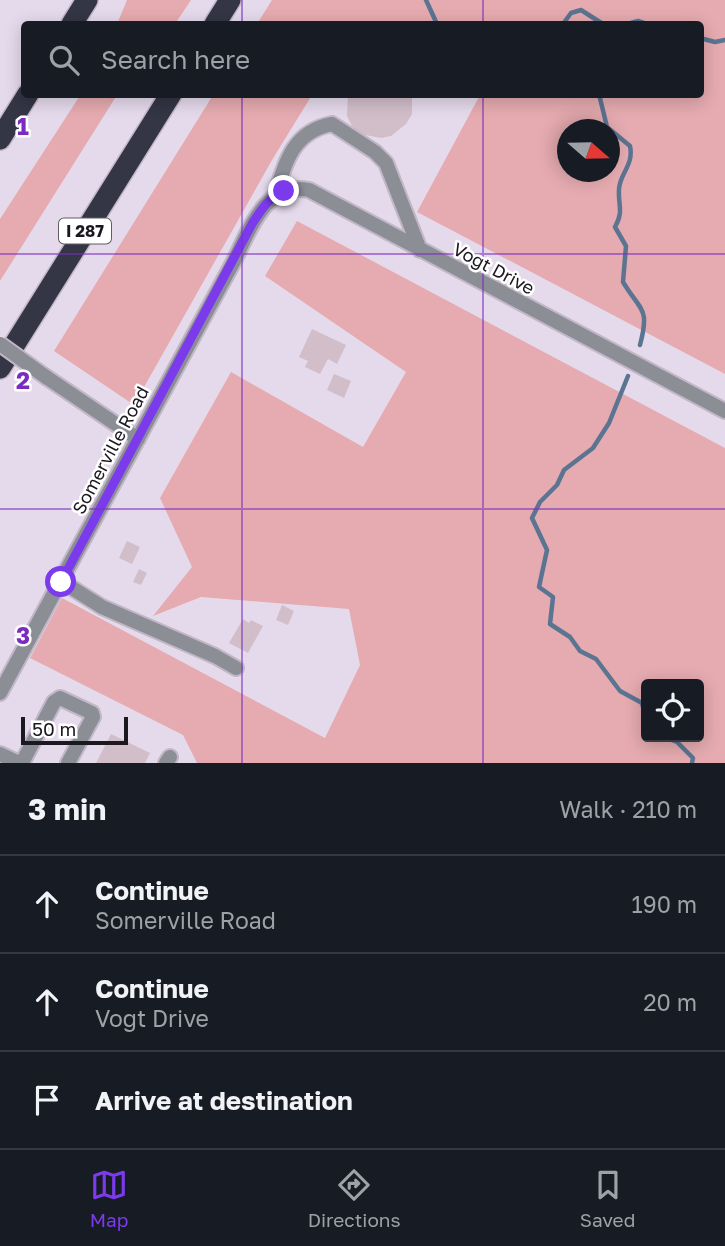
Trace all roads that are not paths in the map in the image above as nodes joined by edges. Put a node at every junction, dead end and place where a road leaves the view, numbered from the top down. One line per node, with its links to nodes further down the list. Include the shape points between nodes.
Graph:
1 (87, 0): 3 (highway)
2 (230, 0): 4 (highway)
3 (74, 21)
4 (217, 21)
5 (26, 98): 7 (highway)
6 (169, 98): 11 (highway, I 287)
7 (0, 139)
8 (276, 194): 9 (street, Vogt Drive, via 309,190); 9 (street, via 299,139 332,124 386,163); 13 (street, Somerville Road, via 252,224)
9 (420, 250): 12 (street, Vogt Drive)
10 (0, 344): 13 (street, bridge)
11 (0, 368)
12 (725, 411)
13 (138, 439): 14 (street, Somerville Road)
14 (61, 582): 15 (street, via 102,607); 16 (street, Somerville Road)
15 (236, 668)
16 (0, 693)
17 (0, 754): 18 (street)
18 (20, 763): 19 (street, via 60,698 93,716)
19 (68, 763)

